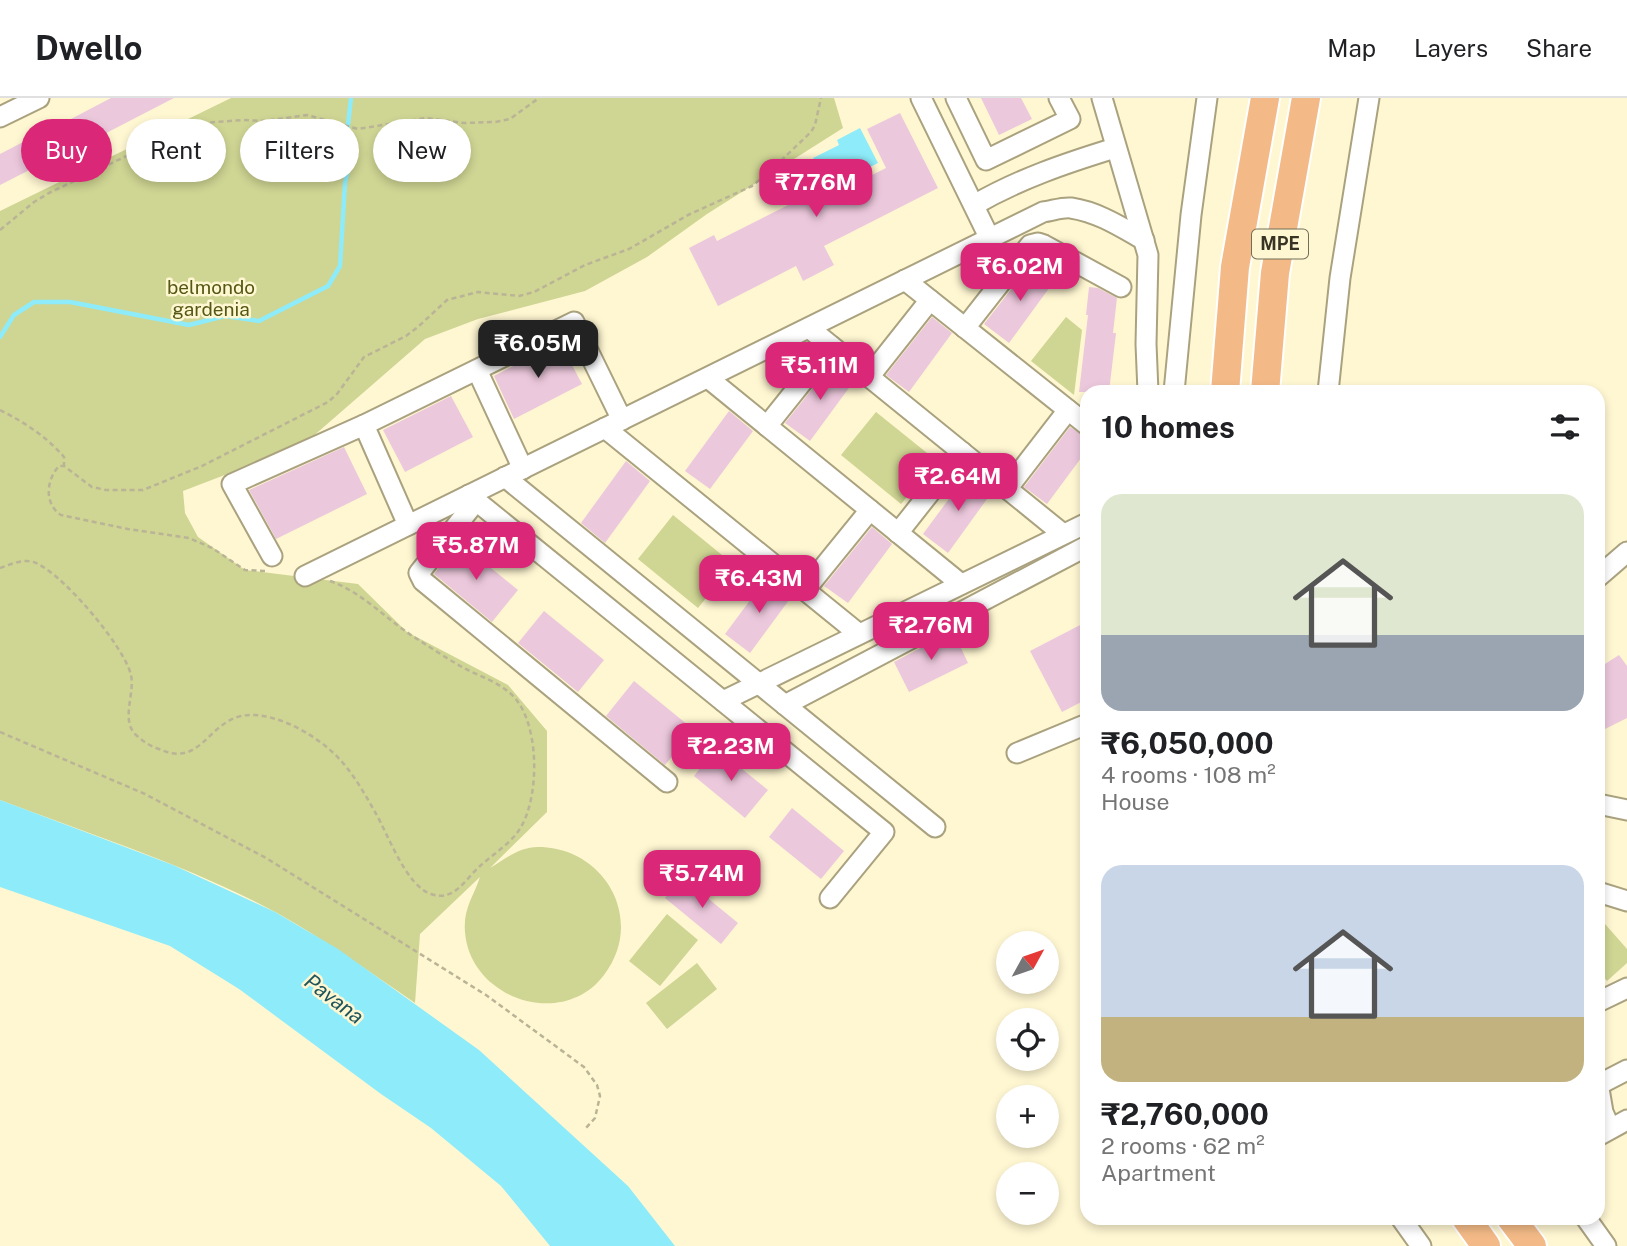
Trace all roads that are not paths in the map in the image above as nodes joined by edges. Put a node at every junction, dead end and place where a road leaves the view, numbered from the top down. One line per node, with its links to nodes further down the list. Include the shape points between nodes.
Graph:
1 (39, 98): 10 (street)
2 (921, 98): 12 (street)
3 (956, 98): 4 (street, via 986,160 1070,119)
4 (1059, 98)
5 (1102, 98): 11 (street)
6 (1208, 98): 25 (street)
7 (1265, 98): 26 (highway, MPE, via 1235,267)
8 (1306, 98): 27 (highway, MPE, via 1275,273)
9 (1369, 98): 28 (street, via 1340,278)
10 (0, 117)
11 (1115, 148): 12 (street, via 1032,176); 14 (street)
12 (974, 205): 13 (street)
13 (990, 239): 14 (street, via 1043,212 1069,208 1110,221); 15 (street)
14 (1144, 240): 24 (street, via 1148,255)
15 (905, 280): 17 (street); 18 (street)
16 (1121, 287): 19 (street, via 1044,245 1030,244)
17 (930, 300): 19 (street); 23 (street)
18 (809, 328): 20 (street); 22 (street)
19 (965, 328): 29 (street)
20 (831, 346): 23 (street); 33 (street)
21 (477, 370): 31 (street, via 574,322); 32 (street); 35 (street)
22 (708, 377): 31 (street); 33 (street)
23 (869, 377): 34 (street)
24 (1148, 385)
25 (1175, 385)
26 (1226, 385)
27 (1266, 385)
28 (1329, 385)
29 (1068, 410): 30 (street); 36 (street)
30 (1080, 419)
31 (613, 424): 35 (street); 49 (street)
32 (364, 425): 39 (street); 45 (street, via 232,484)
33 (766, 426): 38 (street)
34 (962, 452): 36 (street); 41 (street)
35 (514, 473): 37 (street); 51 (street)
36 (1007, 489): 42 (street)
37 (473, 498): 39 (street); 52 (street); 56 (street, via 419,573 423,581)
38 (870, 510): 41 (street); 49 (street)
39 (408, 525): 47 (street)
40 (1080, 526): 42 (street)
41 (898, 533): 48 (street)
42 (1063, 534): 48 (street)
43 (1080, 550): 53 (street)
44 (1627, 552): 46 (street)
45 (272, 556)
46 (1605, 571)
47 (305, 576)
48 (961, 584): 50 (street)
49 (805, 590): 50 (street)
50 (859, 634): 51 (street)
51 (759, 684): 52 (street); 53 (street)
52 (723, 701): 61 (street, via 884,832)
53 (785, 705): 59 (street)
54 (1080, 727): 55 (street)
55 (1017, 753)
56 (667, 782)
57 (1605, 805): 58 (street)
58 (1627, 810)
59 (935, 827)
60 (1605, 894): 62 (street)
61 (830, 898)
62 (1627, 901)
63 (1627, 988): 64 (street)
64 (1605, 999)
65 (1627, 1070): 66 (street)
66 (1605, 1081)
67 (1406, 1225): 71 (street)
68 (1471, 1225): 72 (highway)
69 (1516, 1225): 73 (highway)
70 (1591, 1225): 74 (street)
71 (1421, 1246)
72 (1486, 1246)
73 (1532, 1246)
74 (1606, 1246)

